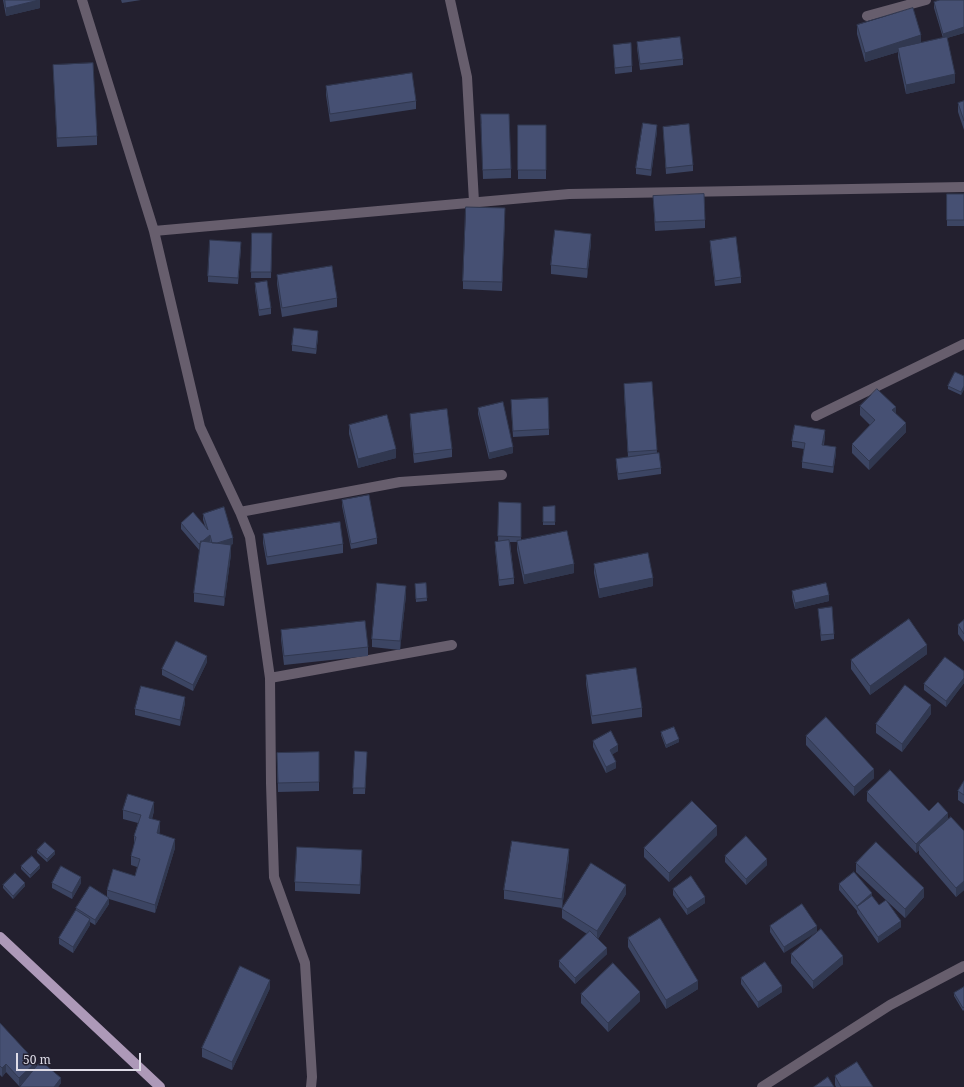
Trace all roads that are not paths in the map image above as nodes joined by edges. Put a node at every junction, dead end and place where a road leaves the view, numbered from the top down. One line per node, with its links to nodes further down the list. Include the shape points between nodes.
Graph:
1 (82, 0): 7 (street)
2 (450, 0): 6 (street, via 467,78)
3 (926, 0): 4 (street)
4 (867, 16)
5 (964, 187): 6 (street, via 569,194)
6 (474, 202): 7 (street)
7 (154, 231): 11 (street, via 200,427)
8 (964, 344): 9 (street)
9 (816, 416)
10 (502, 475): 11 (street, via 400,482)
11 (240, 512): 13 (street, via 250,537)
12 (452, 645): 13 (street)
13 (270, 678): 17 (street, via 274,877 305,963)
14 (0, 937): 16 (main road)
15 (964, 966): 18 (street, via 890,1005)
16 (160, 1087)
17 (311, 1087)
18 (762, 1087)

